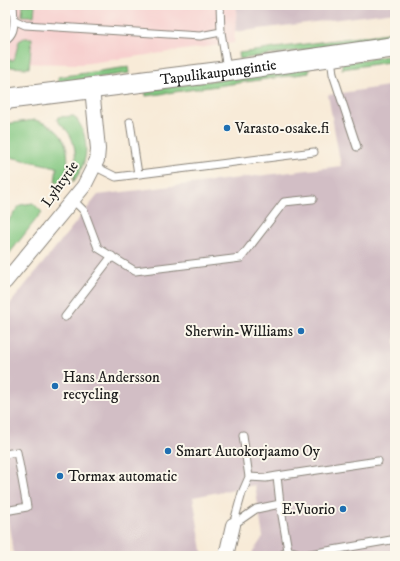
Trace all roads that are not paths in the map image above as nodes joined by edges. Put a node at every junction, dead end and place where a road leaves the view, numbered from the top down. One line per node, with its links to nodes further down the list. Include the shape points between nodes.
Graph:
1 (13, 5): 3 (lane)
2 (220, 5): 4 (lane)
3 (14, 20): 4 (lane, via 25,24 200,36); 5 (lane, via 13,30)
4 (221, 32): 8 (lane)
5 (5, 40)
6 (395, 47): 7 (main road, Tapulikaupungintie)
7 (331, 56): 8 (main road, Tapulikaupungintie); 14 (lane, via 333,74)
8 (228, 71): 9 (main road, Tapulikaupungintie)
9 (92, 88): 11 (main road, Tapulikaupungintie); 16 (street, Lyhtytie, via 98,149)
10 (5, 91): 11 (main road, Tapulikaupungintie)
11 (40, 94): 12 (main road, Tapulikaupungintie)
12 (5, 99)
13 (130, 122): 17 (lane)
14 (357, 147)
15 (314, 152): 17 (lane)
16 (94, 166): 17 (lane, via 116,177); 19 (street, Lyhtytie, via 84,186)
17 (138, 174)
18 (313, 199): 20 (lane, via 284,202 241,258 135,271)
19 (73, 200): 20 (lane, via 84,211 98,248); 21 (street, Lyhtytie)
20 (112, 256): 22 (lane)
21 (5, 282)
22 (64, 317)
23 (244, 435): 27 (lane)
24 (5, 454): 29 (lane, via 17,452 27,507)
25 (378, 461): 26 (lane)
26 (277, 476): 27 (lane); 28 (lane)
27 (249, 477): 30 (lane)
28 (280, 504): 30 (lane, via 256,509); 32 (lane)
29 (5, 511)
30 (232, 525): 33 (street)
31 (392, 540): 32 (lane, via 304,555)
32 (288, 550): 34 (lane)
33 (226, 556)
34 (281, 556)

